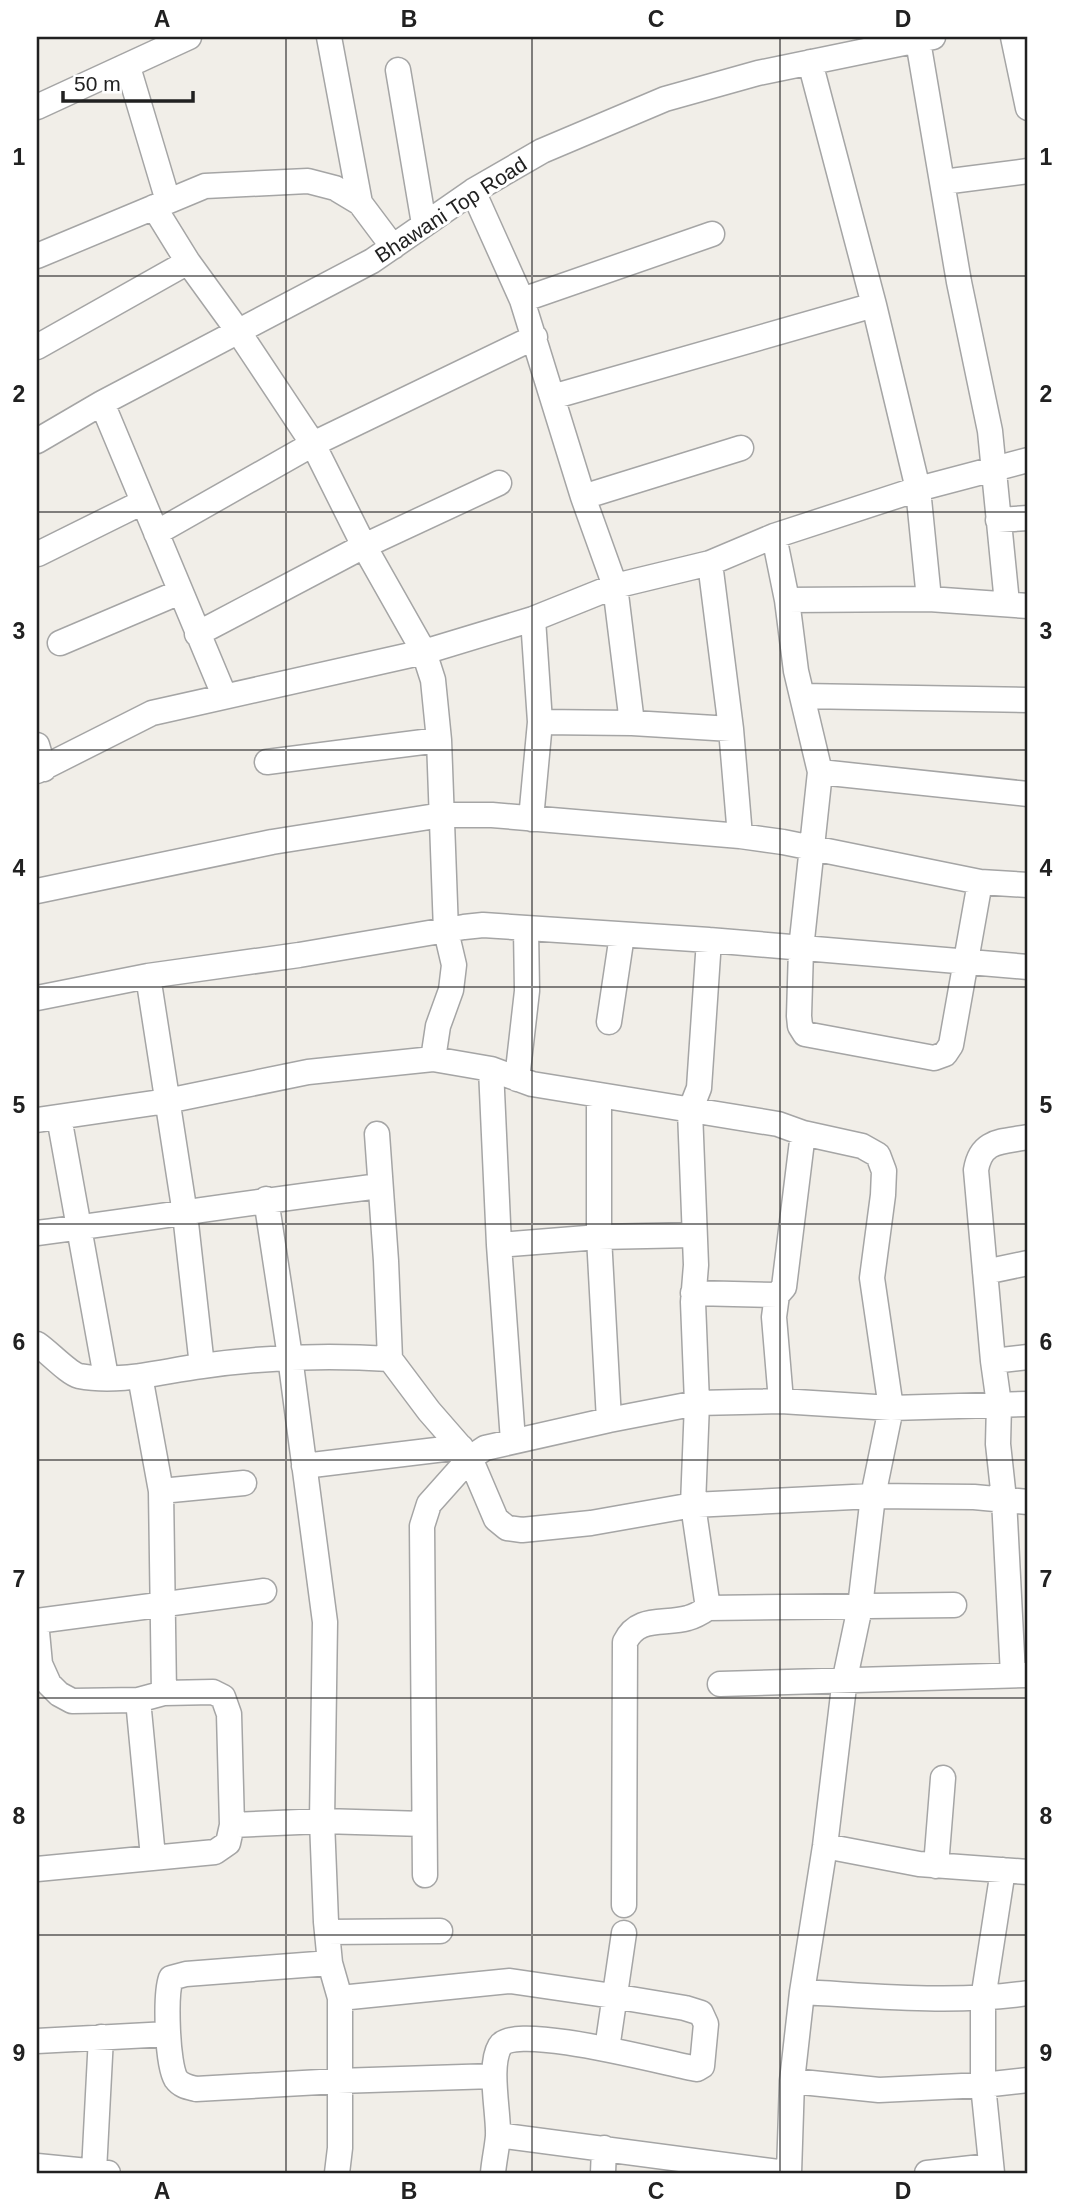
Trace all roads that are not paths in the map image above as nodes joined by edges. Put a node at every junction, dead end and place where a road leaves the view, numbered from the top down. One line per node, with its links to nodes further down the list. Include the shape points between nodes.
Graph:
1 (189, 37): 6 (street)
2 (329, 37): 13 (street)
3 (1013, 37): 9 (street)
4 (925, 39): 5 (street, Bhawani Top Road); 11 (street)
5 (810, 62): 12 (street, Bhawani Top Road, via 665,99 542,151); 21 (street)
6 (128, 67): 8 (street); 14 (street)
7 (398, 69): 15 (street)
8 (37, 107)
9 (1028, 108)
10 (1028, 171): 11 (street)
11 (943, 182): 31 (street, via 990,430)
12 (473, 191): 15 (street, Bhawani Top Road); 20 (street)
13 (360, 202): 14 (street, via 335,188 308,181 205,186); 17 (street)
14 (161, 204): 18 (street); 19 (street)
15 (424, 224): 17 (street, Bhawani Top Road)
16 (712, 234): 20 (street)
17 (393, 247): 22 (street, Bhawani Top Road)
18 (37, 256)
19 (188, 262): 22 (street); 24 (street)
20 (522, 300): 23 (street)
21 (874, 305): 25 (street); 33 (street)
22 (239, 331): 26 (street, Bhawani Top Road); 28 (street)
23 (535, 337): 25 (street); 28 (street)
24 (37, 347)
25 (552, 397): 34 (street)
26 (102, 403): 27 (street, Bhawani Top Road); 35 (street)
27 (37, 441)
28 (313, 444): 38 (street); 40 (street)
29 (741, 448): 34 (street)
30 (1028, 460): 31 (street)
31 (992, 470): 33 (street); 37 (street)
32 (499, 483): 40 (street)
33 (918, 489): 39 (street); 46 (street)
34 (583, 497): 43 (street)
35 (143, 502): 38 (street); 41 (street)
36 (1028, 518): 37 (street)
37 (998, 520): 47 (street)
38 (156, 533): 44 (street)
39 (774, 536): 42 (street); 45 (street)
40 (364, 546): 49 (street); 51 (street)
41 (38, 554)
42 (710, 563): 43 (street); 57 (street)
43 (615, 586): 48 (street); 56 (street)
44 (180, 592): 49 (street); 50 (street)
45 (787, 600): 46 (street); 53 (street)
46 (929, 600): 47 (street)
47 (1018, 604)
48 (533, 619): 51 (street); 55 (street)
49 (197, 634): 52 (street)
50 (60, 643)
51 (424, 652): 52 (street); 58 (street, via 433,680)
52 (224, 695): 61 (street, via 152,713)
53 (802, 696): 54 (street); 62 (street)
54 (1028, 700)
55 (540, 722): 56 (street); 65 (street)
56 (632, 723): 57 (street)
57 (731, 729): 66 (street)
58 (439, 740): 60 (street); 64 (street)
59 (37, 745): 61 (street)
60 (267, 762)
61 (40, 770)
62 (820, 772): 63 (street); 67 (street)
63 (1028, 794)
64 (442, 815): 65 (street); 70 (street, via 272,842); 72 (street)
65 (531, 820): 66 (street)
66 (740, 836): 67 (street)
67 (810, 847): 68 (street); 75 (street)
68 (979, 882): 69 (street); 76 (street)
69 (1028, 885)
70 (37, 891)
71 (526, 929): 72 (street, via 483,925); 73 (street); 83 (street, via 527,991)
72 (446, 930): 78 (street); 81 (street, via 454,965)
73 (622, 935): 74 (street); 80 (street)
74 (709, 940): 75 (street); 86 (street, via 699,1088)
75 (801, 949): 76 (street); 76 (street, via 799,1016 805,1034 934,1058 945,1054 951,1045)
76 (964, 963): 77 (street)
77 (1028, 967)
78 (148, 976): 79 (street); 85 (street)
79 (37, 998)
80 (609, 1022)
81 (433, 1059): 82 (street); 85 (street, via 308,1072)
82 (491, 1069): 83 (street); 98 (street)
83 (517, 1079): 84 (street)
84 (599, 1097): 86 (street); 97 (street)
85 (167, 1101): 87 (street); 93 (street)
86 (690, 1111): 88 (street, via 778,1124); 96 (street)
87 (48, 1118): 94 (street)
88 (803, 1133): 102 (street, via 784,1287); 115 (street, via 862,1146 877,1155 884,1171 872,1278)
89 (377, 1135): 91 (street)
90 (1028, 1137): 100 (street, via 990,1144 978,1156)
91 (380, 1186): 92 (street); 106 (street)
92 (266, 1199): 93 (street); 104 (street)
93 (186, 1214): 94 (street); 108 (street)
94 (79, 1227): 95 (street); 109 (street)
95 (37, 1233)
96 (693, 1235): 97 (street); 101 (street)
97 (600, 1237): 98 (street); 116 (street)
98 (499, 1245): 117 (street)
99 (1028, 1263): 100 (street)
100 (985, 1272): 107 (street)
101 (694, 1293): 102 (street); 112 (street)
102 (777, 1295): 111 (street, via 774,1317)
103 (37, 1345): 109 (street, via 76,1376)
104 (290, 1357): 106 (street); 108 (street); 119 (street)
105 (1028, 1357): 107 (street)
106 (390, 1359): 118 (street)
107 (993, 1361): 113 (street)
108 (202, 1366): 110 (street)
109 (106, 1377): 110 (street)
110 (140, 1377): 121 (street)
111 (781, 1401): 112 (street); 115 (street)
112 (697, 1403): 116 (street); 124 (street)
113 (999, 1404): 114 (street); 115 (street); 123 (street, via 999,1444)
114 (1028, 1404)
115 (891, 1408): 122 (street)
116 (609, 1420): 117 (street)
117 (513, 1441): 118 (street)
118 (466, 1453): 119 (street); 124 (street, via 496,1519 507,1528 591,1523); 139 (street, via 429,1504 422,1526)
119 (304, 1466): 138 (street, via 325,1622)
120 (244, 1483): 121 (street)
121 (161, 1491): 126 (street)
122 (873, 1496): 123 (street); 124 (street); 128 (street)
123 (1016, 1500): 132 (street)
124 (693, 1505): 129 (street)
125 (264, 1591): 126 (street)
126 (163, 1605): 130 (street); 135 (street)
127 (954, 1605): 128 (street)
128 (860, 1607): 129 (street); 133 (street)
129 (708, 1608): 147 (street, via 686,1619 644,1624 631,1631 625,1642)
130 (37, 1621)
131 (37, 1632): 136 (street, via 40,1664 59,1694 72,1701)
132 (1021, 1675): 133 (street)
133 (845, 1678): 134 (street); 141 (street)
134 (720, 1684)
135 (164, 1693): 136 (street); 140 (street, via 213,1692 223,1697 229,1714)
136 (138, 1700): 142 (street)
137 (943, 1779): 143 (street)
138 (322, 1821): 139 (street); 140 (street); 149 (street)
139 (425, 1824): 146 (street)
140 (232, 1825): 142 (street, via 228,1843 215,1852)
141 (825, 1846): 143 (street); 152 (street)
142 (153, 1857): 145 (street)
143 (936, 1866): 144 (street)
144 (1022, 1867): 156 (street)
145 (37, 1868)
146 (425, 1875)
147 (624, 1905)
148 (440, 1931): 149 (street)
149 (327, 1932): 151 (street)
150 (624, 1933): 154 (street)
151 (330, 1963): 155 (street); 157 (street, via 171,1978)
152 (802, 1992): 156 (street); 164 (street)
153 (1028, 1993): 156 (street)
154 (614, 1996): 155 (street, via 510,1981); 160 (street); 160 (street, via 701,2013 706,2024 702,2066 688,2068)
155 (340, 1998): 163 (street)
156 (983, 1999): 165 (street)
157 (168, 2034): 158 (street); 163 (street, via 174,2076 181,2085 196,2089)
158 (101, 2038): 159 (street); 171 (street)
159 (37, 2041)
160 (607, 2049): 161 (street, via 507,2039 499,2047)
161 (494, 2076): 163 (street); 166 (street)
162 (1028, 2080): 165 (street)
163 (338, 2081): 172 (street)
164 (792, 2081): 165 (street, via 879,2090); 175 (street)
165 (983, 2085): 170 (street)
166 (498, 2135): 167 (street); 173 (street)
167 (604, 2148): 169 (street); 174 (street)
168 (37, 2166): 171 (street)
169 (694, 2168): 175 (street)
170 (991, 2170): 176 (street)
171 (101, 2172)
172 (337, 2173)
173 (493, 2173)
174 (603, 2173)
175 (788, 2173)
176 (928, 2173)

